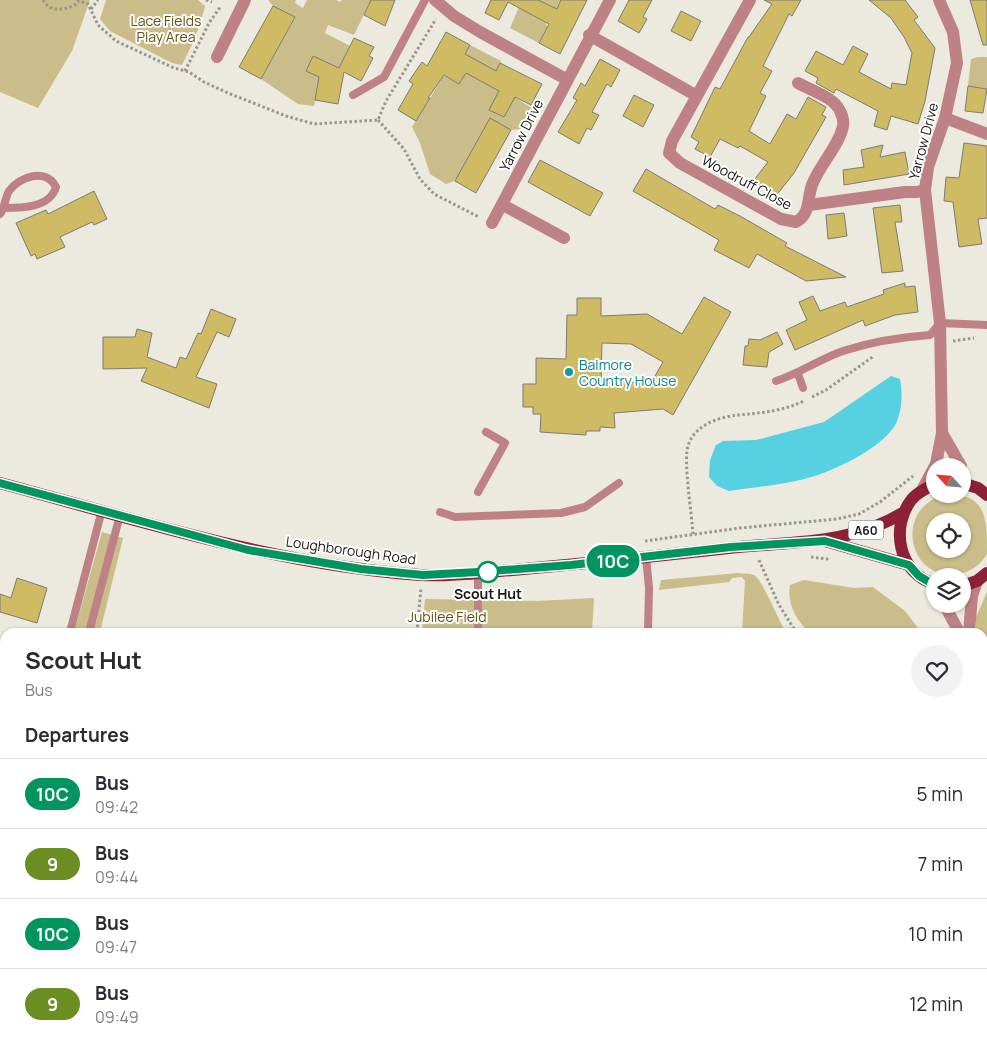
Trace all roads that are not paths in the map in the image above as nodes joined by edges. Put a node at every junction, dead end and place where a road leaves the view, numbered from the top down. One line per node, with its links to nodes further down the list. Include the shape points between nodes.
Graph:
1 (425, 0): 11 (lane, via 384,77)
2 (610, 0): 7 (street, Yarrow Drive)
3 (750, 0): 12 (street, Woodruff Close)
4 (939, 0): 13 (street, Yarrow Drive, via 953,32 957,63)
5 (235, 3): 8 (street)
6 (440, 4): 9 (street, via 480,32)
7 (589, 35): 9 (street, Yarrow Drive); 12 (street)
8 (217, 57)
9 (566, 79): 16 (street, Yarrow Drive)
10 (798, 83): 17 (street, Woodruff Close, via 834,103 843,121 841,131 813,183)
11 (353, 96)
12 (697, 96): 17 (street, Woodruff Close, via 669,148 672,158 788,222 803,218)
13 (945, 118): 14 (street); 15 (street, Yarrow Drive, via 928,167)
14 (987, 134)
15 (925, 190): 17 (street); 21 (street, Yarrow Drive)
16 (503, 205): 19 (street, Yarrow Drive); 20 (street)
17 (809, 205)
18 (2, 211): 18 (lane, via 10,190 30,177 42,175 56,187 48,199 36,205)
19 (486, 220)
20 (564, 238)
21 (940, 323): 22 (lane); 23 (lane, via 930,334 898,337 843,352); 27 (street, Yarrow Drive)
22 (987, 325)
23 (798, 374): 24 (lane); 25 (lane)
24 (776, 381)
25 (803, 388)
26 (486, 432): 33 (lane, via 505,443)
27 (942, 433): 28 (street); 32 (street, Yarrow Drive, via 936,464)
28 (957, 458)
29 (0, 483): 34 (main road, Loughborough Road / A60)
30 (619, 483): 35 (lane, via 585,507 561,514 455,517)
31 (926, 488): 32 (main road, A60)
32 (922, 490): 36 (main road, A60)
33 (478, 492)
34 (102, 510): 37 (main road, Loughborough Road / A60); 45 (lane)
35 (440, 512)
36 (904, 512): 38 (main road, Loughborough Road / A60, via 885,524); 40 (main road, A60, via 899,527 900,547)
37 (120, 515): 41 (main road, Loughborough Road / A60, via 248,550 361,569 423,575); 46 (lane)
38 (825, 541): 39 (main road, Loughborough Road / A60); 40 (main road, Loughborough Road / A60)
39 (646, 557): 41 (main road, Loughborough Road / A60); 48 (lane)
40 (909, 565): 43 (main road, A60)
41 (478, 572): 47 (lane)
42 (982, 577): 50 (street, via 972,596)
43 (926, 580)
44 (949, 613): 49 (street)
45 (71, 628)
46 (90, 628)
47 (478, 628)
48 (648, 628)
49 (957, 628)
50 (969, 628)

